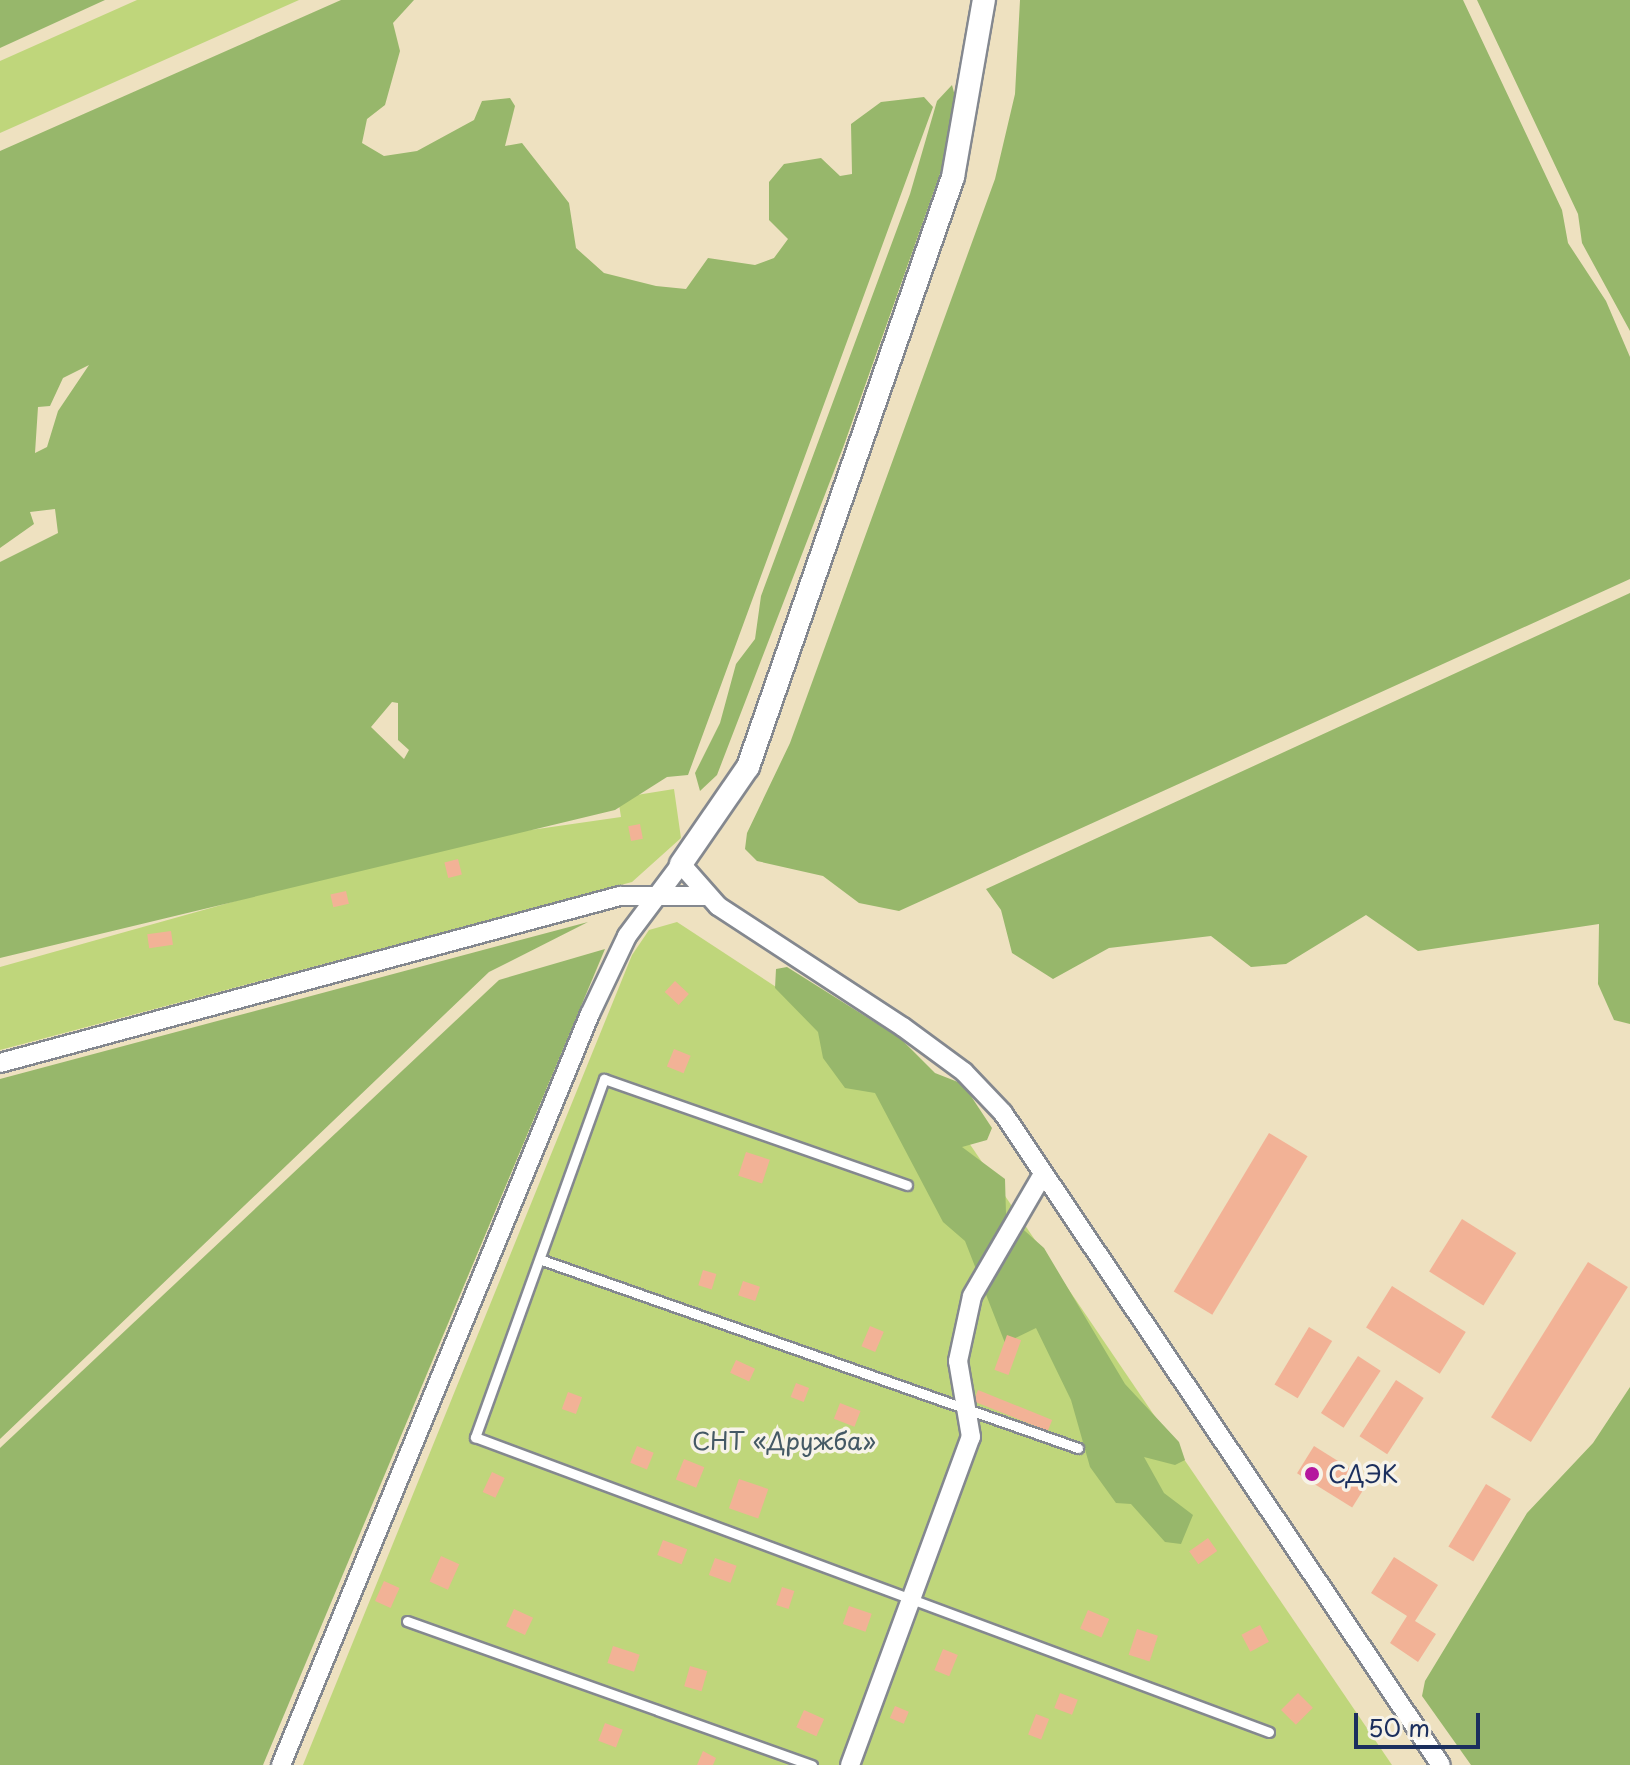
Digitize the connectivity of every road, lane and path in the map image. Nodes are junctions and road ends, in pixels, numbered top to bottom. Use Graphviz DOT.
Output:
graph roads {
  1 [pos="984,0"];
  2 [pos="681,864"];
  3 [pos="656,894"];
  4 [pos="706,896"];
  5 [pos="0,1063"];
  6 [pos="1043,1174"];
  7 [pos="907,1185"];
  8 [pos="542,1260"];
  9 [pos="962,1411"];
  10 [pos="1078,1448"];
  11 [pos="911,1599"];
  12 [pos="407,1621"];
  13 [pos="1269,1732"];
  14 [pos="281,1765"];
  15 [pos="812,1765"];
  16 [pos="850,1765"];
  17 [pos="1441,1765"];
  1 -- 2 [label="street"];
  2 -- 3 [label="street"];
  2 -- 4 [label="street"];
  3 -- 4 [label="street"];
  3 -- 5 [label="street"];
  3 -- 14 [label="street"];
  4 -- 6 [label="street"];
  6 -- 9 [label="street"];
  6 -- 17 [label="street"];
  7 -- 8 [label="lane"];
  8 -- 9 [label="lane"];
  8 -- 11 [label="lane"];
  9 -- 10 [label="lane"];
  9 -- 11 [label="street"];
  11 -- 13 [label="lane"];
  11 -- 16 [label="street"];
  12 -- 15 [label="lane"];
}
